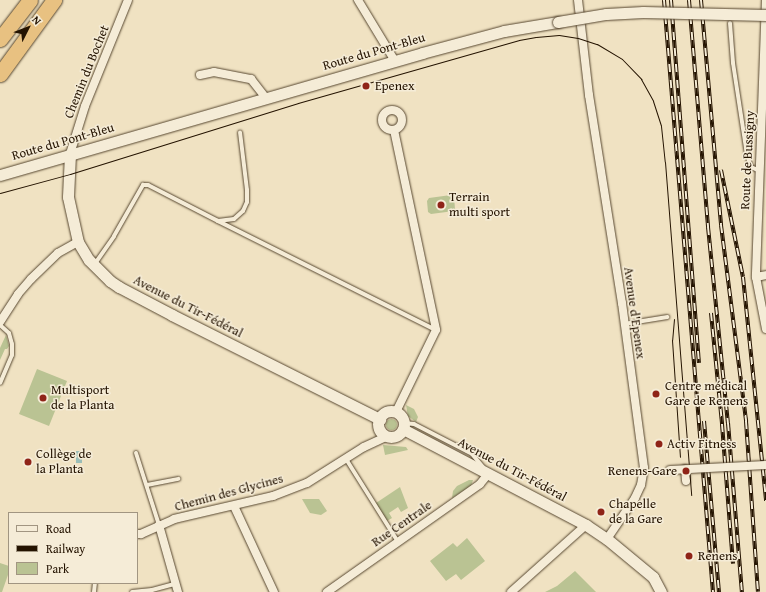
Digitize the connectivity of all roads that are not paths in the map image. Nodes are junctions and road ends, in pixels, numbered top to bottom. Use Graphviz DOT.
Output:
graph roads {
  1 [pos="25,0"];
  2 [pos="30,0"];
  3 [pos="54,0"];
  4 [pos="128,0"];
  5 [pos="358,0"];
  6 [pos="578,0"];
  7 [pos="766,0"];
  8 [pos="766,15"];
  9 [pos="730,23"];
  10 [pos="0,36"];
  11 [pos="0,39"];
  12 [pos="395,61"];
  13 [pos="0,74"];
  14 [pos="200,75"];
  15 [pos="266,98"];
  16 [pos="764,112"];
  17 [pos="394,130"];
  18 [pos="240,132"];
  19 [pos="70,154"];
  20 [pos="760,171"];
  21 [pos="0,175"];
  22 [pos="218,221"];
  23 [pos="78,242"];
  24 [pos="94,265"];
  25 [pos="766,275"];
  26 [pos="756,277"];
  27 [pos="667,316"];
  28 [pos="0,324"];
  29 [pos="624,324"];
  30 [pos="766,324"];
  31 [pos="436,330"];
  32 [pos="0,383"];
  33 [pos="396,412"];
  34 [pos="380,419"];
  35 [pos="403,426"];
  36 [pos="388,436"];
  37 [pos="136,453"];
  38 [pos="346,459"];
  39 [pos="766,465"];
  40 [pos="685,469"];
  41 [pos="670,470"];
  42 [pos="489,473"];
  43 [pos="178,479"];
  44 [pos="686,481"];
  45 [pos="147,485"];
  46 [pos="234,506"];
  47 [pos="159,525"];
  48 [pos="586,525"];
  49 [pos="138,534"];
  50 [pos="607,539"];
  51 [pos="398,542"];
  52 [pos="177,588"];
  53 [pos="132,592"];
  54 [pos="274,592"];
  55 [pos="327,592"];
  56 [pos="511,592"];
  57 [pos="661,592"];
  1 -- 10 [label="highway"];
  2 -- 11 [label="highway"];
  3 -- 13 [label="highway"];
  4 -- 19 [label="street, Chemin du Bochet"];
  5 -- 12 [label="street"];
  6 -- 29 [label="street, Avenue d'Epenex"];
  7 -- 16 [label="street, Route de Bussigny"];
  8 -- 12 [label="street, Route du Pont-Bleu, bridge"];
  9 -- 20 [label="lane"];
  12 -- 15 [label="street, Route du Pont-Bleu"];
  14 -- 15 [label="street"];
  15 -- 19 [label="street, Route du Pont-Bleu"];
  16 -- 20 [label="street, Route de Bussigny"];
  17 -- 31 [label="street"];
  18 -- 22 [label="lane"];
  19 -- 21 [label="street, Route du Pont-Bleu"];
  19 -- 23 [label="street, Avenue du Tir-Fédéral"];
  20 -- 26 [label="street, Route de Bussigny"];
  22 -- 24 [label="lane"];
  22 -- 31 [label="lane"];
  23 -- 24 [label="street, Avenue du Tir-Fédéral"];
  23 -- 28 [label="street"];
  24 -- 34 [label="street, Avenue du Tir-Fédéral"];
  25 -- 26 [label="street"];
  26 -- 30 [label="street, Route de Bussigny"];
  27 -- 29 [label="lane"];
  28 -- 32 [label="lane"];
  29 -- 50 [label="street, Avenue d'Epenex"];
  31 -- 33 [label="street"];
  33 -- 34 [label="street"];
  33 -- 35 [label="street"];
  34 -- 36 [label="street"];
  35 -- 36 [label="street"];
  35 -- 42 [label="street, Avenue du Tir-Fédéral"];
  36 -- 38 [label="street, Chemin des Glycines"];
  37 -- 45 [label="lane"];
  38 -- 46 [label="street, Chemin des Glycines"];
  38 -- 51 [label="lane"];
  39 -- 40 [label="street, bridge"];
  40 -- 41 [label="street, bridge"];
  40 -- 44 [label="street"];
  42 -- 48 [label="street, Avenue du Tir-Fédéral"];
  42 -- 51 [label="street, Rue Centrale"];
  43 -- 45 [label="lane"];
  45 -- 47 [label="lane"];
  46 -- 47 [label="street, Chemin des Glycines"];
  46 -- 54 [label="street"];
  47 -- 49 [label="street, Chemin des Glycines"];
  47 -- 52 [label="street"];
  48 -- 50 [label="street, Avenue du Tir-Fédéral"];
  48 -- 56 [label="street"];
  50 -- 57 [label="street, Avenue du Tir-Fédéral"];
  51 -- 55 [label="street, Rue Centrale"];
  52 -- 53 [label="lane"];
}
